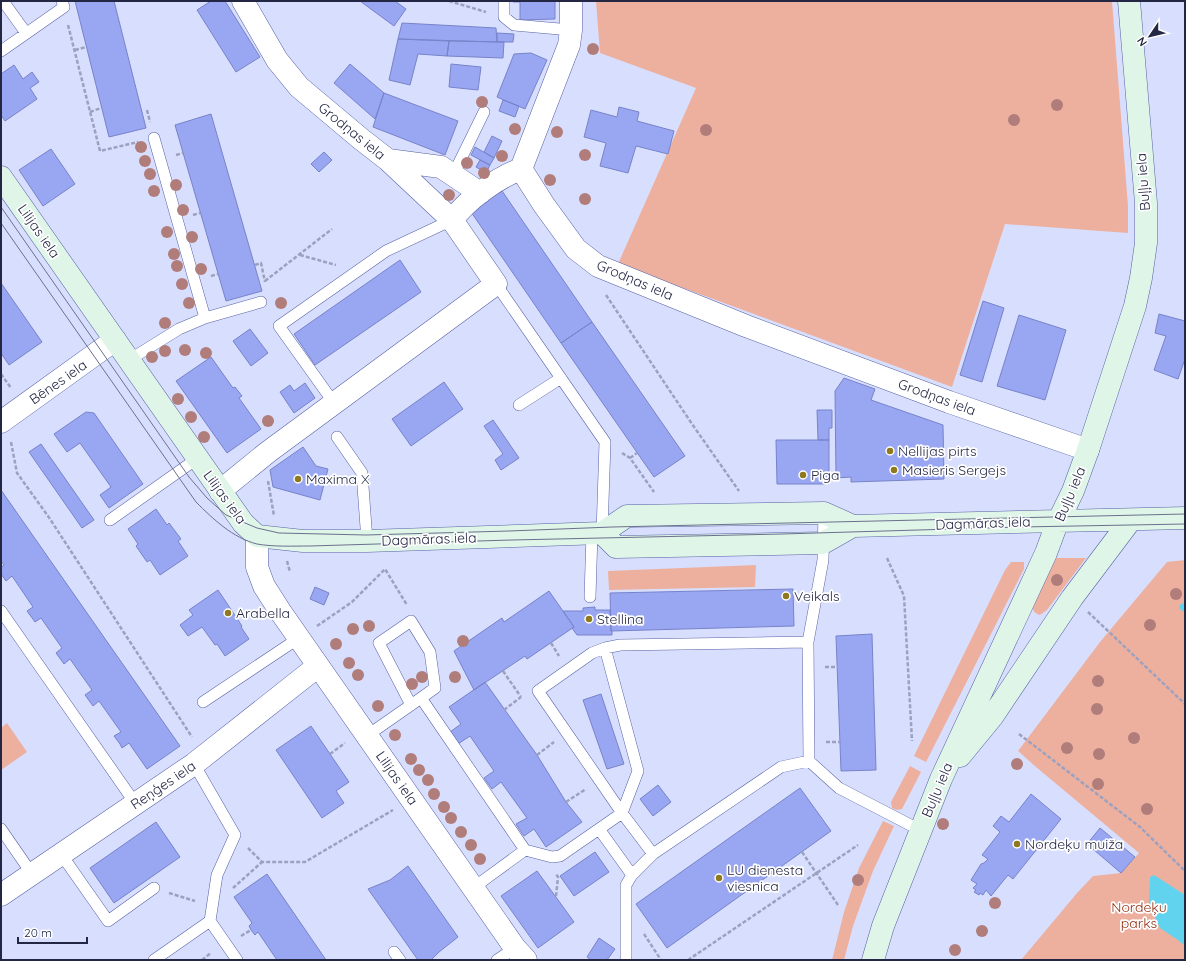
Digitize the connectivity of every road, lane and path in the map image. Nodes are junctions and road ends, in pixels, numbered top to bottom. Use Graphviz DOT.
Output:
graph roads {
  1 [pos="3,1"];
  2 [pos="243,1"];
  3 [pos="449,1"];
  4 [pos="504,1"];
  5 [pos="571,1"];
  6 [pos="1129,1"];
  7 [pos="63,4"];
  8 [pos="504,17"];
  9 [pos="571,30"];
  10 [pos="26,34"];
  11 [pos="86,48"];
  12 [pos="75,50"];
  13 [pos="1,51"];
  14 [pos="102,108"];
  15 [pos="147,110"];
  16 [pos="90,112"];
  17 [pos="484,112"];
  18 [pos="154,138"];
  19 [pos="388,160"];
  20 [pos="521,169"];
  21 [pos="453,175"];
  22 [pos="1,176"];
  23 [pos="480,193"];
  24 [pos="452,220"];
  25 [pos="332,229"];
  26 [pos="300,255"];
  27 [pos="357,271"];
  28 [pos="265,281"];
  29 [pos="496,284"];
  30 [pos="606,295"];
  31 [pos="261,302"];
  32 [pos="205,318"];
  33 [pos="115,340"];
  34 [pos="129,360"];
  35 [pos="561,378"];
  36 [pos="334,403"];
  37 [pos="519,405"];
  38 [pos="3,417"];
  39 [pos="337,437"];
  40 [pos="605,442"];
  41 [pos="1088,450"];
  42 [pos="268,452"];
  43 [pos="637,453"];
  44 [pos="198,458"];
  45 [pos="630,458"];
  46 [pos="220,490"];
  47 [pos="739,492"];
  48 [pos="656,495"];
  49 [pos="824,513"];
  50 [pos="1185,518"];
  51 [pos="110,520"];
  52 [pos="1130,520"];
  53 [pos="1058,521"];
  54 [pos="853,526"];
  55 [pos="597,533"];
  56 [pos="257,536"];
  57 [pos="281,540"];
  58 [pos="367,541"];
  59 [pos="823,543"];
  60 [pos="887,558"];
  61 [pos="590,597"];
  62 [pos="1,611"];
  63 [pos="411,621"];
  64 [pos="1103,624"];
  65 [pos="299,638"];
  66 [pos="808,642"];
  67 [pos="604,648"];
  68 [pos="318,666"];
  69 [pos="827,667"];
  70 [pos="838,667"];
  71 [pos="503,671"];
  72 [pos="538,691"];
  73 [pos="521,697"];
  74 [pos="421,698"];
  75 [pos="203,702"];
  76 [pos="1185,704"];
  77 [pos="411,705"];
  78 [pos="504,710"];
  79 [pos="1019,734"];
  80 [pos="357,738"];
  81 [pos="912,741"];
  82 [pos="554,742"];
  83 [pos="830,742"];
  84 [pos="840,742"];
  85 [pos="330,754"];
  86 [pos="537,755"];
  87 [pos="199,760"];
  88 [pos="809,761"];
  89 [pos="941,779"];
  90 [pos="589,787"];
  91 [pos="566,802"];
  92 [pos="135,803"];
  93 [pos="395,809"];
  94 [pos="622,813"];
  95 [pos="1,829"];
  96 [pos="599,829"];
  97 [pos="920,830"];
  98 [pos="235,835"];
  99 [pos="858,845"];
  100 [pos="525,850"];
  101 [pos="802,852"];
  102 [pos="61,854"];
  103 [pos="653,854"];
  104 [pos="262,862"];
  105 [pos="1185,871"];
  106 [pos="816,873"];
  107 [pos="32,874"];
  108 [pos="632,875"];
  109 [pos="558,877"];
  110 [pos="154,888"];
  111 [pos="473,888"];
  112 [pos="1,895"];
  113 [pos="556,896"];
  114 [pos="838,905"];
  115 [pos="212,906"];
  116 [pos="210,920"];
  117 [pos="520,954"];
  118 [pos="154,960"];
  119 [pos="237,960"];
  120 [pos="497,960"];
  121 [pos="626,960"];
  122 [pos="688,960"];
  123 [pos="873,960"];
  1 -- 10 [label="lane"];
  2 -- 19 [label="street, Grodņas iela"];
  3 -- 8 [label="path"];
  4 -- 8 [label="lane"];
  5 -- 9 [label="street"];
  6 -- 41 [label="street, Buļļu iela"];
  7 -- 10 [label="lane"];
  7 -- 12 [label="path"];
  8 -- 9 [label="lane"];
  9 -- 20 [label="street"];
  10 -- 13 [label="lane"];
  11 -- 12 [label="path"];
  12 -- 16 [label="path"];
  14 -- 16 [label="path"];
  15 -- 18 [label="path"];
  16 -- 18 [label="path"];
  17 -- 21 [label="lane"];
  18 -- 32 [label="lane"];
  19 -- 21 [label="street, Grodņas iela"];
  19 -- 24 [label="street"];
  20 -- 23 [label="street"];
  20 -- 41 [label="street, Grodņas iela"];
  21 -- 23 [label="street, Grodņas iela"];
  22 -- 33 [label="street, Lilijas iela"];
  23 -- 24 [label="street"];
  24 -- 27 [label="lane"];
  24 -- 29 [label="street"];
  25 -- 26 [label="path"];
  26 -- 27 [label="path"];
  26 -- 28 [label="path"];
  27 -- 36 [label="lane"];
  29 -- 35 [label="lane"];
  29 -- 36 [label="street"];
  30 -- 47 [label="path"];
  31 -- 32 [label="lane"];
  32 -- 34 [label="lane"];
  33 -- 34 [label="street, Lilijas iela"];
  33 -- 38 [label="street, Bēnes iela"];
  34 -- 44 [label="street, Lilijas iela"];
  35 -- 37 [label="lane"];
  35 -- 40 [label="lane"];
  36 -- 42 [label="street"];
  38 -- 87 [label="path"];
  39 -- 58 [label="lane"];
  40 -- 45 [label="path"];
  40 -- 55 [label="lane"];
  41 -- 53 [label="street, Buļļu iela"];
  42 -- 46 [label="street"];
  42 -- 57 [label="path"];
  43 -- 45 [label="path"];
  44 -- 46 [label="street, Lilijas iela"];
  44 -- 51 [label="lane"];
  45 -- 48 [label="path"];
  46 -- 56 [label="street, Lilijas iela"];
  49 -- 54 [label="street, Dagmāras iela"];
  49 -- 55 [label="street, Dagmāras iela"];
  49 -- 59 [label="lane"];
  50 -- 52 [label="street, Dagmāras iela"];
  52 -- 53 [label="street, Dagmāras iela"];
  52 -- 89 [label="street"];
  53 -- 54 [label="street, Dagmāras iela"];
  53 -- 89 [label="street, Buļļu iela"];
  54 -- 59 [label="street, Dagmāras iela"];
  55 -- 58 [label="street, Dagmāras iela"];
  55 -- 59 [label="street, Dagmāras iela"];
  55 -- 61 [label="lane"];
  56 -- 57 [label="street, Dagmāras iela"];
  56 -- 65 [label="street, Lilijas iela"];
  57 -- 58 [label="street, Dagmāras iela"];
  59 -- 66 [label="lane"];
  60 -- 81 [label="path"];
  62 -- 92 [label="lane"];
  63 -- 65 [label="path"];
  63 -- 74 [label="lane"];
  63 -- 77 [label="lane"];
  64 -- 76 [label="path"];
  65 -- 68 [label="street, Lilijas iela"];
  65 -- 75 [label="lane"];
  66 -- 67 [label="lane"];
  66 -- 88 [label="lane"];
  67 -- 72 [label="lane"];
  67 -- 94 [label="lane"];
  68 -- 80 [label="street, Lilijas iela"];
  68 -- 87 [label="street, Reņģes iela"];
  69 -- 70 [label="path"];
  71 -- 73 [label="path"];
  72 -- 73 [label="path"];
  72 -- 94 [label="lane"];
  73 -- 78 [label="path"];
  74 -- 77 [label="lane"];
  74 -- 100 [label="lane"];
  77 -- 80 [label="lane"];
  79 -- 105 [label="path"];
  80 -- 85 [label="path"];
  80 -- 111 [label="street, Lilijas iela"];
  82 -- 86 [label="path"];
  83 -- 84 [label="path"];
  87 -- 92 [label="street, Reņģes iela"];
  87 -- 98 [label="lane"];
  88 -- 97 [label="lane"];
  88 -- 103 [label="lane"];
  89 -- 97 [label="street, Buļļu iela"];
  90 -- 91 [label="path"];
  92 -- 102 [label="street, Reņģes iela"];
  93 -- 104 [label="path"];
  94 -- 96 [label="lane"];
  94 -- 103 [label="lane"];
  95 -- 107 [label="lane"];
  96 -- 100 [label="lane"];
  96 -- 108 [label="lane"];
  97 -- 123 [label="street, Buļļu iela"];
  98 -- 104 [label="path"];
  98 -- 115 [label="lane"];
  99 -- 106 [label="path"];
  100 -- 111 [label="lane"];
  101 -- 106 [label="path"];
  102 -- 107 [label="street, Reņģes iela"];
  102 -- 110 [label="lane"];
  103 -- 108 [label="lane"];
  104 -- 115 [label="path"];
  106 -- 114 [label="path"];
  106 -- 122 [label="path"];
  107 -- 112 [label="street, Reņģes iela"];
  108 -- 121 [label="lane"];
  109 -- 113 [label="path"];
  110 -- 115 [label="path"];
  111 -- 117 [label="street, Lilijas iela"];
  115 -- 116 [label="lane"];
  116 -- 118 [label="lane"];
  116 -- 119 [label="lane"];
  117 -- 120 [label="lane"];
}
